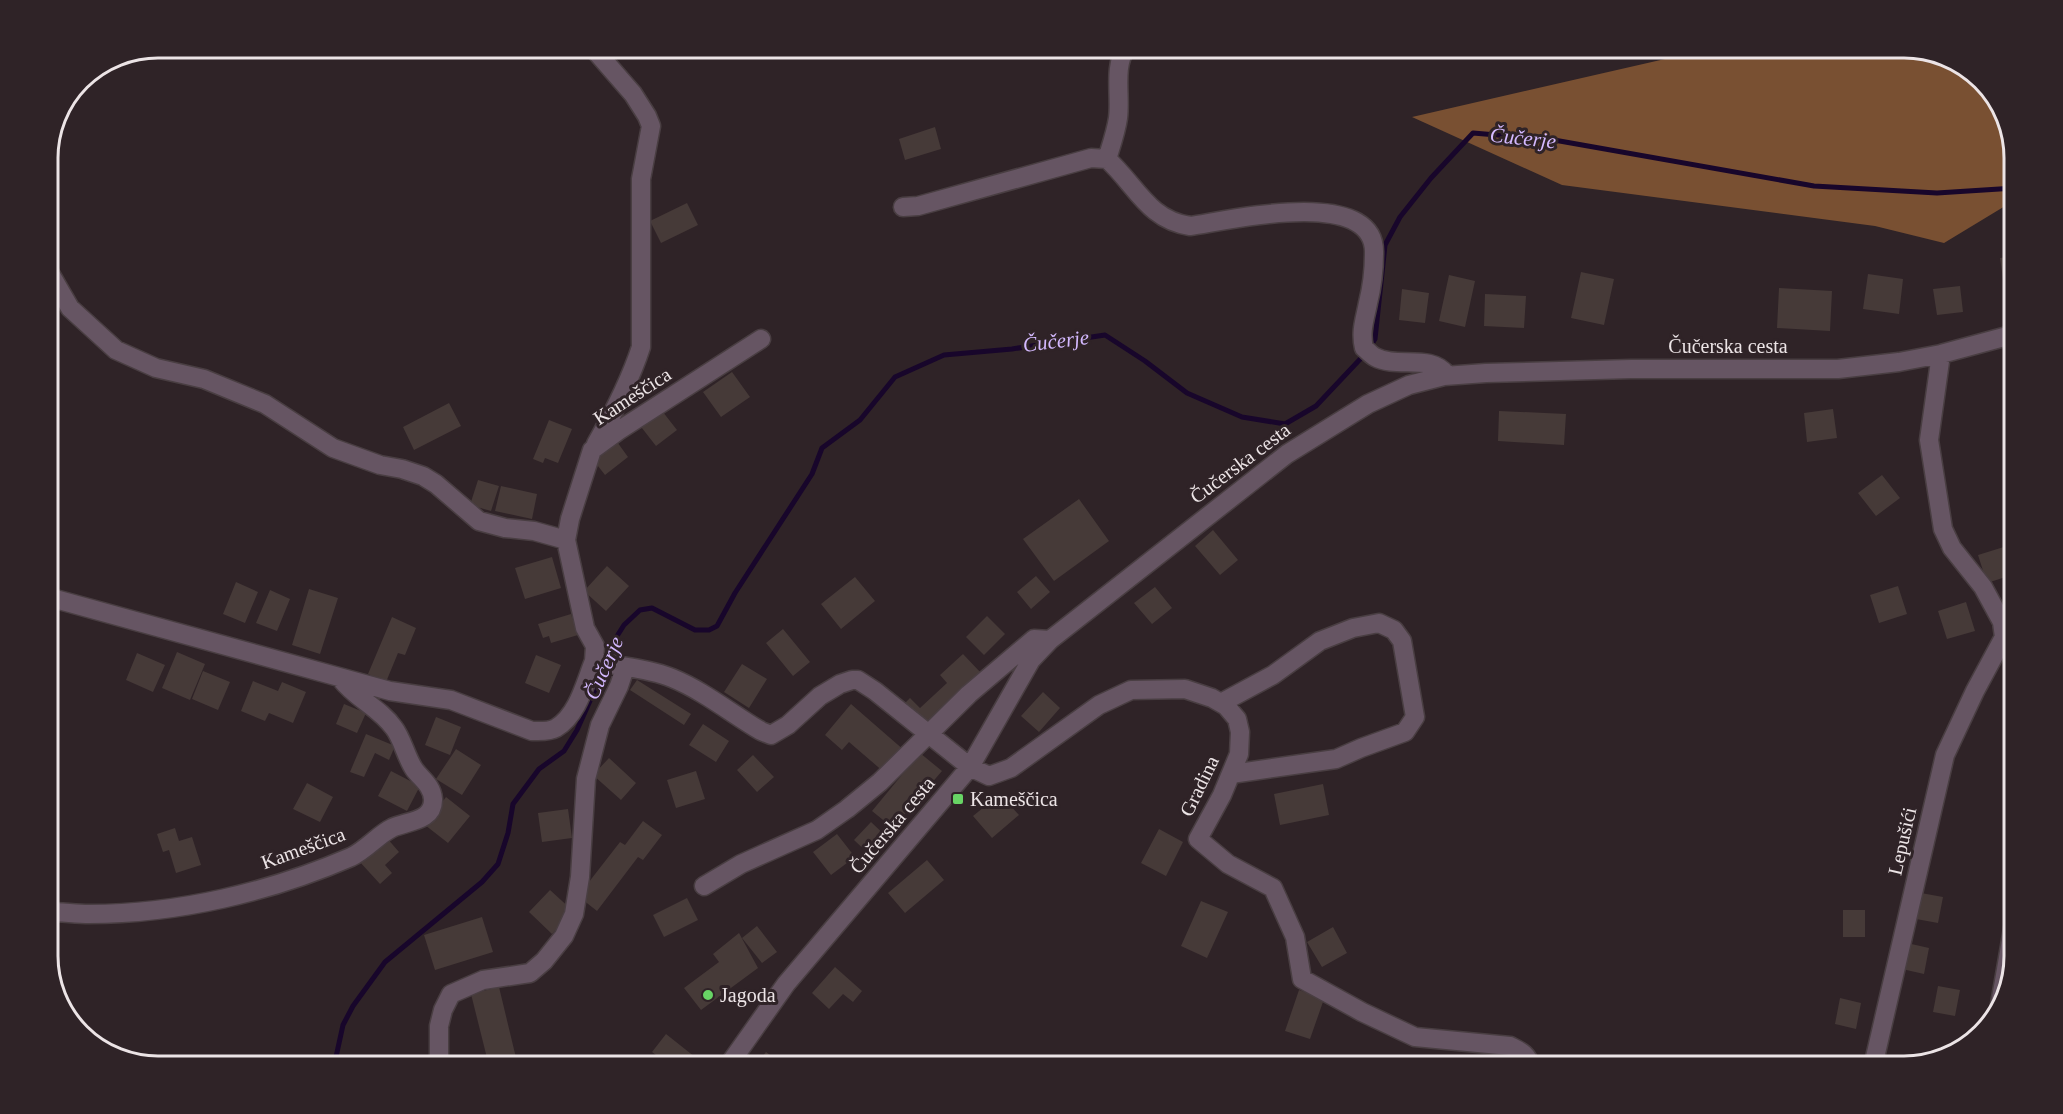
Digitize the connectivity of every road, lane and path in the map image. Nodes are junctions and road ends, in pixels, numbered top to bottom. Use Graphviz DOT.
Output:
graph roads {
  1 [pos="602,58"];
  2 [pos="1121,58"];
  3 [pos="1107,159"];
  4 [pos="903,207"];
  5 [pos="59,289"];
  6 [pos="2004,337"];
  7 [pos="761,339"];
  8 [pos="1941,354"];
  9 [pos="1447,375"];
  10 [pos="592,450"];
  11 [pos="577,464"];
  12 [pos="571,514"];
  13 [pos="566,540"];
  14 [pos="59,600"];
  15 [pos="2004,637"];
  16 [pos="1050,640"];
  17 [pos="608,664"];
  18 [pos="340,678"];
  19 [pos="1221,703"];
  20 [pos="930,734"];
  21 [pos="970,767"];
  22 [pos="1231,774"];
  23 [pos="704,886"];
  24 [pos="59,913"];
  25 [pos="439,1056"];
  26 [pos="736,1056"];
  27 [pos="1525,1056"];
  28 [pos="1876,1056"];
  1 -- 10 [label="street"];
  2 -- 3 [label="street"];
  3 -- 4 [label="street"];
  3 -- 9 [label="street"];
  5 -- 13 [label="street"];
  6 -- 8 [label="street, Čučerska cesta"];
  7 -- 10 [label="street, Kameščica"];
  8 -- 9 [label="street, Čučerska cesta"];
  8 -- 15 [label="street"];
  9 -- 16 [label="street, Čučerska cesta"];
  10 -- 12 [label="street, Kameščica"];
  11 -- 12 [label="street"];
  12 -- 13 [label="street, Kameščica"];
  13 -- 17 [label="street, Kameščica"];
  14 -- 18 [label="street, Kameščica"];
  15 -- 28 [label="street, Lepušići"];
  16 -- 20 [label="street"];
  16 -- 21 [label="street, Čučerska cesta"];
  17 -- 18 [label="street, Kameščica"];
  17 -- 20 [label="street"];
  17 -- 25 [label="street"];
  18 -- 24 [label="street, Kameščica"];
  19 -- 21 [label="street"];
  19 -- 22 [label="street, Gradina"];
  19 -- 22 [label="street"];
  20 -- 21 [label="street"];
  20 -- 23 [label="street"];
  21 -- 26 [label="street, Čučerska cesta"];
  22 -- 27 [label="street, Gradina"];
}
